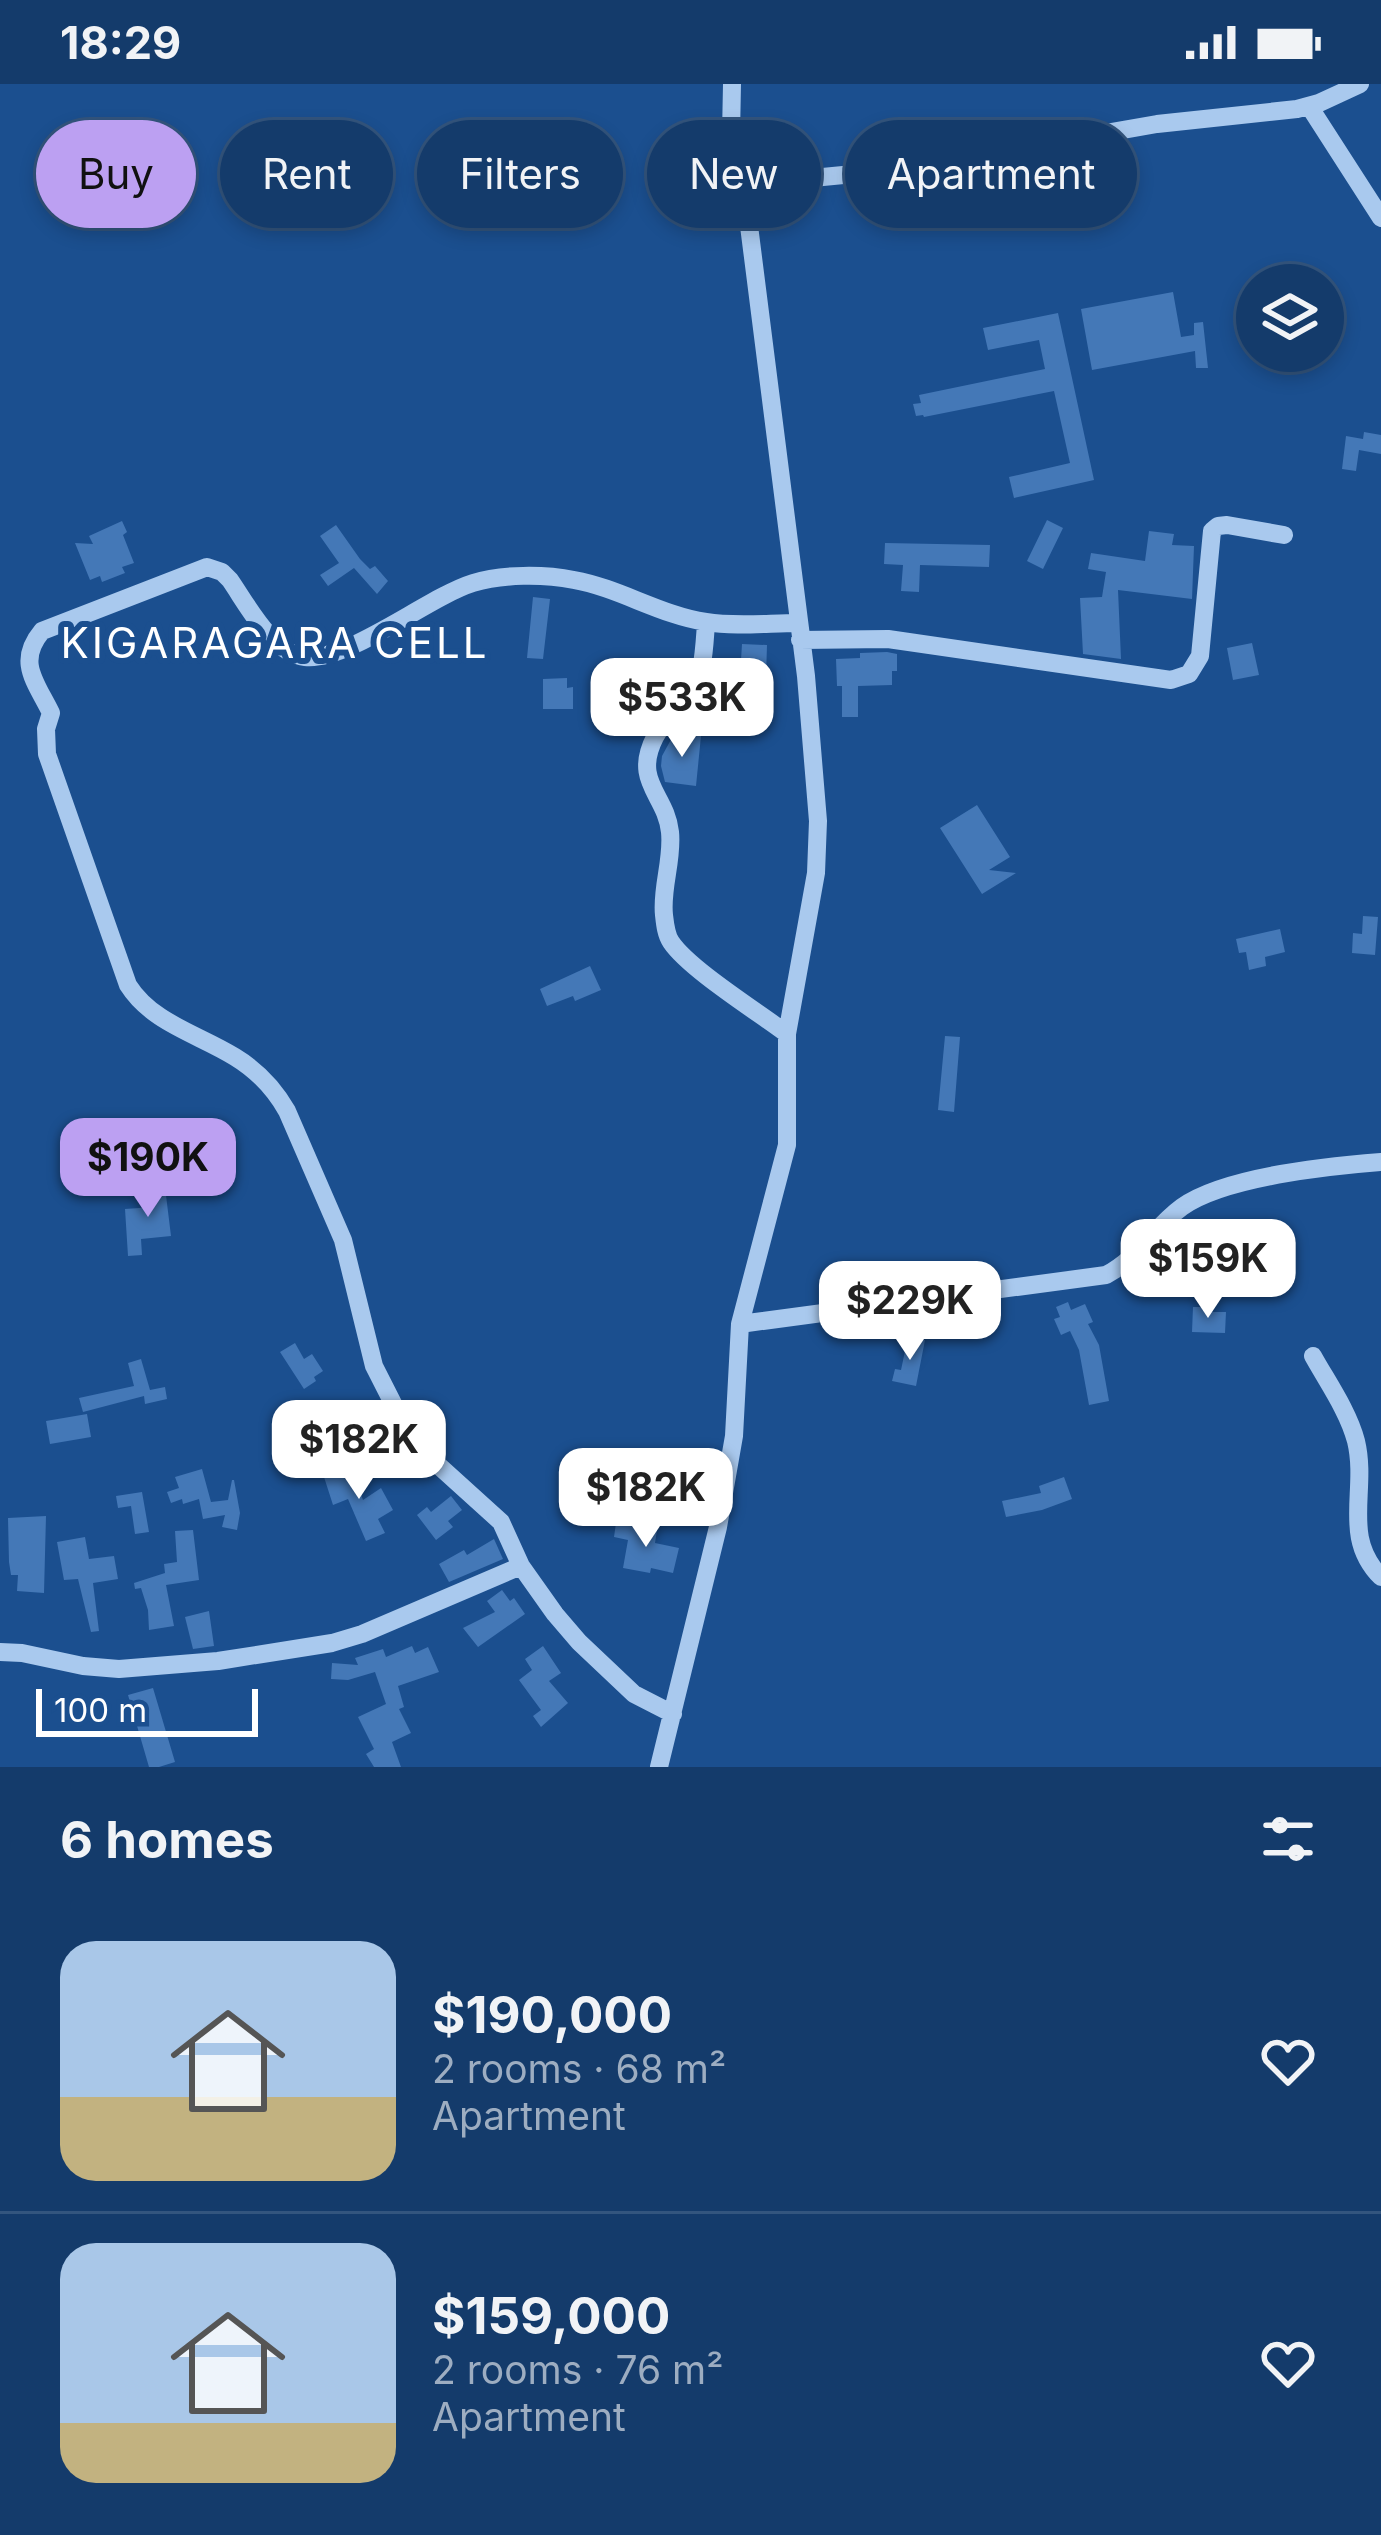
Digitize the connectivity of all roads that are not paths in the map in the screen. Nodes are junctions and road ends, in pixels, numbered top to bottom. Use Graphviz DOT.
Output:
graph roads {
  1 [pos="732,84"];
  2 [pos="1360,84"];
  3 [pos="1309,106"];
  4 [pos="731,120"];
  5 [pos="821,177"];
  6 [pos="1381,218"];
  7 [pos="749,228"];
  8 [pos="1284,535"];
  9 [pos="706,622"];
  10 [pos="799,631"];
  11 [pos="787,1034"];
  12 [pos="1381,1162"];
  13 [pos="740,1324"];
  14 [pos="1313,1356"];
  15 [pos="521,1565"];
  16 [pos="1381,1577"];
  17 [pos="0,1652"];
  18 [pos="673,1714"];
  19 [pos="659,1767"];
  1 -- 4 [label="street"];
  2 -- 3 [label="street"];
  3 -- 5 [label="street"];
  3 -- 6 [label="street"];
  7 -- 10 [label="street"];
  8 -- 10 [label="street"];
  9 -- 10 [label="street"];
  9 -- 11 [label="street"];
  9 -- 15 [label="street"];
  10 -- 11 [label="street"];
  11 -- 13 [label="street"];
  12 -- 13 [label="street"];
  13 -- 18 [label="street"];
  14 -- 16 [label="street"];
  15 -- 17 [label="street"];
  15 -- 18 [label="street"];
  18 -- 19 [label="street"];
}
